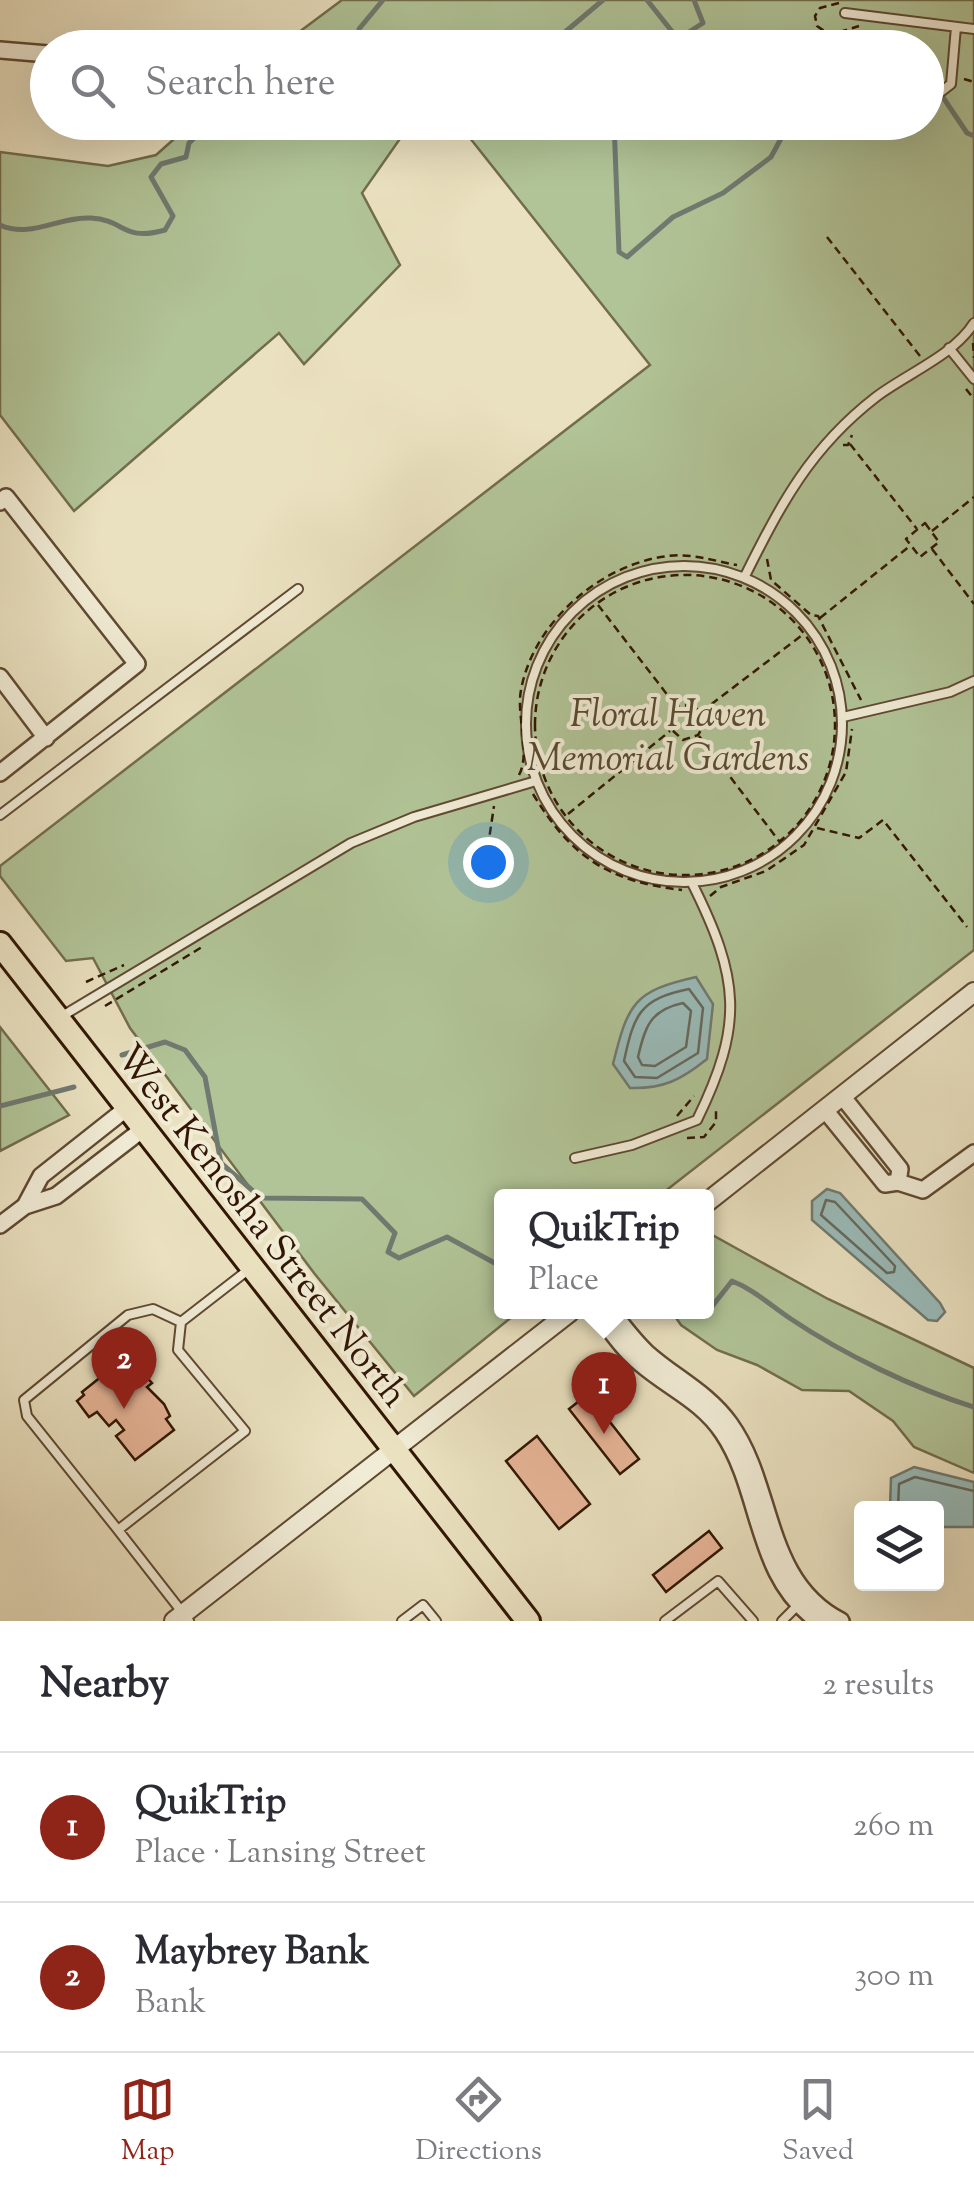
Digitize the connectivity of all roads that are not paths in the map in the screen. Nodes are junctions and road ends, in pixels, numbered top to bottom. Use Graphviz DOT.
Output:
graph roads {
  1 [pos="846,14"];
  2 [pos="956,27"];
  3 [pos="974,29"];
  4 [pos="0,50"];
  5 [pos="30,52"];
  6 [pos="944,89"];
  7 [pos="974,324"];
  8 [pos="950,348"];
  9 [pos="974,379"];
  10 [pos="0,502"];
  11 [pos="745,576"];
  12 [pos="298,588"];
  13 [pos="0,677"];
  14 [pos="974,680"];
  15 [pos="844,717"];
  16 [pos="46,738"];
  17 [pos="0,773"];
  18 [pos="533,785"];
  19 [pos="0,815"];
  20 [pos="689,887"];
  21 [pos="0,944"];
  22 [pos="974,992"];
  23 [pos="58,1018"];
  24 [pos="842,1096"];
  25 [pos="127,1108"];
  26 [pos="825,1110"];
  27 [pos="144,1130"];
  28 [pos="882,1145"];
  29 [pos="575,1158"];
  30 [pos="865,1159"];
  31 [pos="971,1162"];
  32 [pos="898,1182"];
  33 [pos="714,1198"];
  34 [pos="25,1206"];
  35 [pos="0,1224"];
  36 [pos="252,1267"];
  37 [pos="561,1319"];
  38 [pos="602,1319"];
  39 [pos="618,1319"];
  40 [pos="181,1322"];
  41 [pos="394,1450"];
  42 [pos="118,1530"];
  43 [pos="804,1599"];
  44 [pos="750,1617"];
  45 [pos="182,1619"];
  46 [pos="402,1621"];
  47 [pos="436,1621"];
  48 [pos="528,1621"];
  49 [pos="666,1621"];
  50 [pos="736,1621"];
  51 [pos="782,1621"];
  52 [pos="818,1621"];
  53 [pos="841,1621"];
  1 -- 2 [label="lane"];
  2 -- 3 [label="lane"];
  2 -- 6 [label="lane"];
  4 -- 5 [label="street"];
  7 -- 8 [label="lane"];
  8 -- 9 [label="lane"];
  8 -- 11 [label="lane"];
  10 -- 16 [label="street"];
  11 -- 15 [label="lane"];
  11 -- 18 [label="lane"];
  12 -- 19 [label="lane"];
  13 -- 16 [label="street"];
  14 -- 15 [label="lane"];
  15 -- 20 [label="lane"];
  16 -- 17 [label="street"];
  18 -- 20 [label="lane"];
  18 -- 23 [label="lane"];
  20 -- 29 [label="lane"];
  21 -- 23 [label="main road, West Kenosha Street North"];
  22 -- 24 [label="street"];
  23 -- 25 [label="main road, West Kenosha Street North"];
  24 -- 26 [label="street"];
  24 -- 28 [label="street"];
  25 -- 27 [label="main road, West Kenosha Street North"];
  25 -- 34 [label="street"];
  26 -- 30 [label="street"];
  26 -- 33 [label="street"];
  27 -- 34 [label="street"];
  27 -- 36 [label="main road, West Kenosha Street North"];
  28 -- 30 [label="street"];
  28 -- 32 [label="street"];
  30 -- 32 [label="street"];
  31 -- 32 [label="street"];
  34 -- 35 [label="street"];
  36 -- 40 [label="lane"];
  36 -- 41 [label="main road, West Kenosha Street North"];
  37 -- 41 [label="street"];
  38 -- 43 [label="street"];
  39 -- 43 [label="street"];
  40 -- 42 [label="lane"];
  40 -- 42 [label="lane"];
  41 -- 45 [label="street"];
  41 -- 48 [label="main road, West Kenosha Street North"];
  42 -- 45 [label="lane"];
  43 -- 51 [label="lane"];
  43 -- 52 [label="street"];
  43 -- 53 [label="street"];
  44 -- 49 [label="lane"];
  44 -- 50 [label="lane"];
  46 -- 47 [label="lane"];
}
